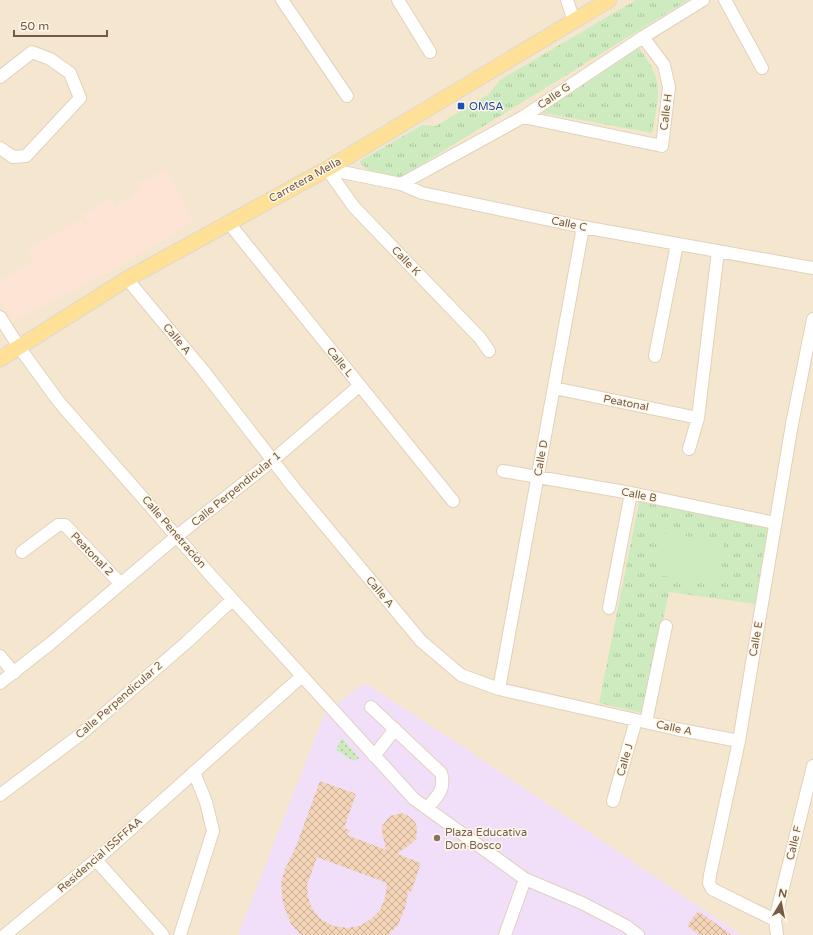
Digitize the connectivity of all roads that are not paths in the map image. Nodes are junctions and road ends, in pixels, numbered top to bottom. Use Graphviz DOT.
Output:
graph roads {
  1 [pos="282,0"];
  2 [pos="398,0"];
  3 [pos="567,0"];
  4 [pos="609,0"];
  5 [pos="703,0"];
  6 [pos="726,0"];
  7 [pos="574,21"];
  8 [pos="643,37"];
  9 [pos="430,52"];
  10 [pos="762,68"];
  11 [pos="0,77"];
  12 [pos="347,96"];
  13 [pos="523,117"];
  14 [pos="0,148"];
  15 [pos="327,169"];
  16 [pos="401,184"];
  17 [pos="228,222"];
  18 [pos="583,227"];
  19 [pos="677,244"];
  20 [pos="718,251"];
  21 [pos="813,268"];
  22 [pos="127,279"];
  23 [pos="0,317"];
  24 [pos="813,318"];
  25 [pos="19,347"];
  26 [pos="489,351"];
  27 [pos="655,356"];
  28 [pos="0,359"];
  29 [pos="359,386"];
  30 [pos="554,388"];
  31 [pos="698,418"];
  32 [pos="689,449"];
  33 [pos="273,460"];
  34 [pos="503,471"];
  35 [pos="538,476"];
  36 [pos="631,493"];
  37 [pos="453,501"];
  38 [pos="775,524"];
  39 [pos="177,536"];
  40 [pos="22,552"];
  41 [pos="120,583"];
  42 [pos="232,600"];
  43 [pos="609,608"];
  44 [pos="666,626"];
  45 [pos="0,656"];
  46 [pos="14,673"];
  47 [pos="302,676"];
  48 [pos="0,683"];
  49 [pos="500,689"];
  50 [pos="371,706"];
  51 [pos="641,721"];
  52 [pos="395,729"];
  53 [pos="739,741"];
  54 [pos="374,756"];
  55 [pos="813,766"];
  56 [pos="194,772"];
  57 [pos="0,795"];
  58 [pos="613,801"];
  59 [pos="427,808"];
  60 [pos="96,860"];
  61 [pos="524,879"];
  62 [pos="775,920"];
  63 [pos="5,935"];
  64 [pos="164,935"];
  65 [pos="180,935"];
  66 [pos="505,935"];
  67 [pos="638,935"];
  68 [pos="777,935"];
  1 -- 12 [label="street"];
  2 -- 9 [label="street"];
  3 -- 7 [label="street"];
  4 -- 7 [label="main road, Carretera Mella"];
  5 -- 8 [label="street, Calle G"];
  6 -- 10 [label="street"];
  7 -- 15 [label="main road, Carretera Mella"];
  8 -- 13 [label="street, Calle G"];
  8 -- 13 [label="street, Calle H"];
  11 -- 14 [label="street"];
  13 -- 16 [label="street, Calle G"];
  15 -- 16 [label="street, Calle C"];
  15 -- 17 [label="main road, Carretera Mella"];
  15 -- 26 [label="street, Calle K"];
  16 -- 18 [label="street, Calle C"];
  17 -- 22 [label="main road, Carretera Mella"];
  17 -- 29 [label="street, Calle L"];
  18 -- 19 [label="street, Calle C"];
  18 -- 30 [label="street, Calle D"];
  19 -- 20 [label="street, Calle C"];
  19 -- 27 [label="street"];
  20 -- 21 [label="street, Calle C"];
  20 -- 31 [label="street"];
  22 -- 25 [label="main road, Carretera Mella"];
  22 -- 33 [label="street, Calle A"];
  23 -- 25 [label="street, Calle Penetración"];
  24 -- 38 [label="street, Calle E"];
  25 -- 28 [label="main road, Carretera Mella"];
  25 -- 39 [label="street, Calle Penetración"];
  29 -- 33 [label="street, Calle Perpendicular 1"];
  29 -- 37 [label="street, Calle L"];
  30 -- 31 [label="street, Peatonal"];
  30 -- 35 [label="street, Calle D"];
  31 -- 32 [label="street"];
  33 -- 39 [label="street, Calle Perpendicular 1"];
  33 -- 49 [label="street, Calle A"];
  34 -- 35 [label="street, Calle B"];
  35 -- 36 [label="street, Calle B"];
  35 -- 49 [label="street, Calle D"];
  36 -- 38 [label="street, Calle B"];
  36 -- 43 [label="street"];
  38 -- 53 [label="street, Calle E"];
  39 -- 41 [label="street, Calle Perpendicular 1"];
  39 -- 42 [label="street, Calle Penetración"];
  40 -- 41 [label="street, Peatonal 2"];
  41 -- 46 [label="street, Calle Perpendicular 1"];
  42 -- 47 [label="street, Calle Penetración"];
  42 -- 57 [label="street, Calle Perpendicular 2"];
  44 -- 51 [label="street, Calle J"];
  45 -- 46 [label="street"];
  46 -- 48 [label="street, Calle Perpendicular 1"];
  47 -- 54 [label="street, Calle Penetración"];
  47 -- 56 [label="street, Residencial ISSFFAA"];
  49 -- 51 [label="street, Calle A"];
  50 -- 52 [label="street"];
  51 -- 53 [label="street, Calle A"];
  51 -- 58 [label="street, Calle J"];
  52 -- 54 [label="street"];
  52 -- 59 [label="street"];
  53 -- 62 [label="street, Calle E"];
  54 -- 59 [label="street, Calle Penetración"];
  55 -- 62 [label="street, Calle F"];
  56 -- 60 [label="street, Residencial ISSFFAA"];
  56 -- 65 [label="street"];
  59 -- 61 [label="street, Calle Penetración"];
  60 -- 63 [label="street, Residencial ISSFFAA"];
  60 -- 64 [label="street"];
  61 -- 66 [label="street"];
  61 -- 67 [label="street, Calle Penetración"];
  62 -- 68 [label="street"];
}
